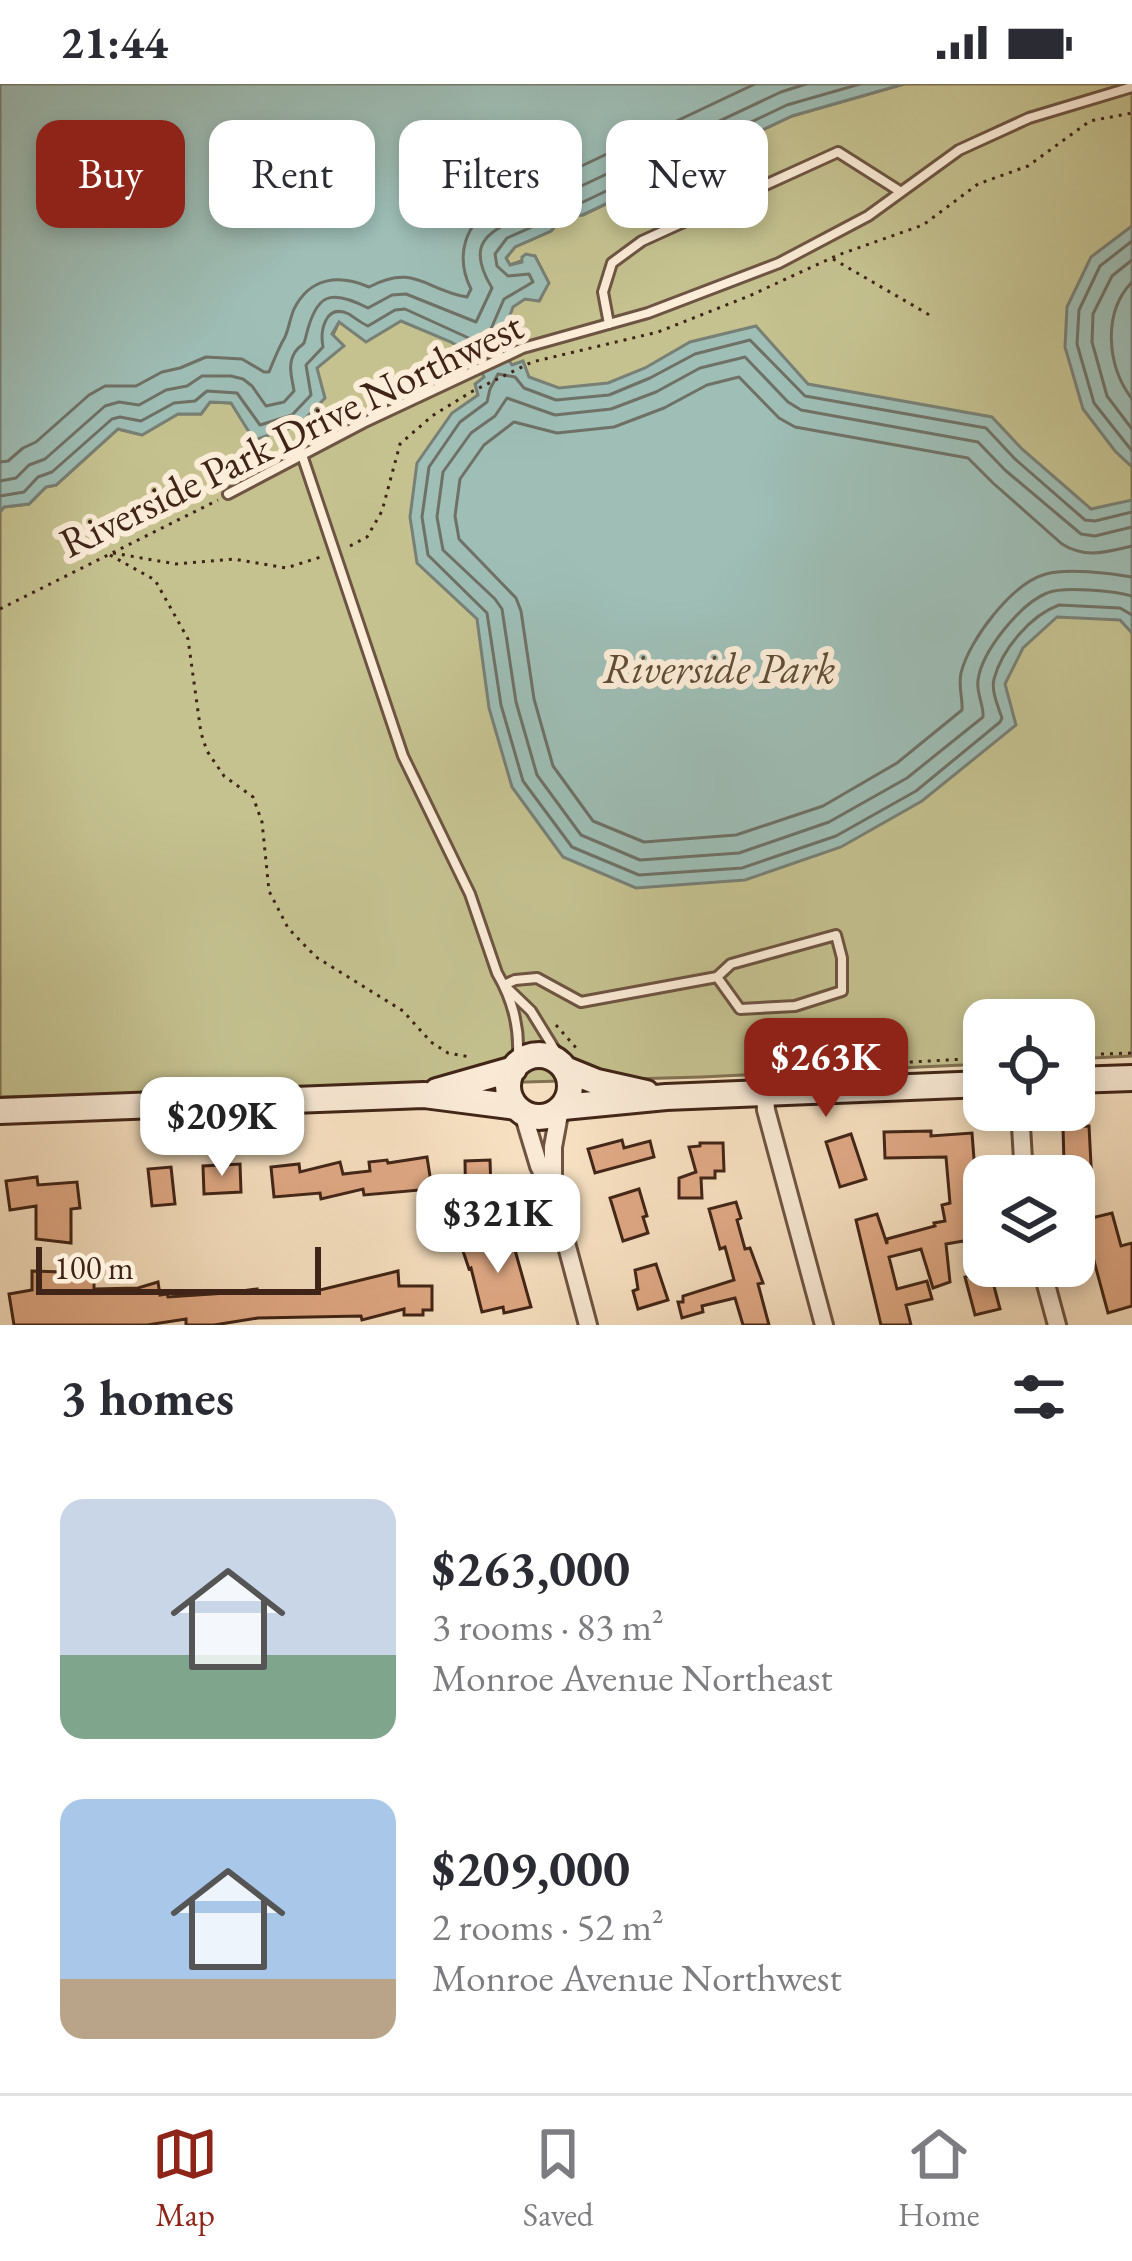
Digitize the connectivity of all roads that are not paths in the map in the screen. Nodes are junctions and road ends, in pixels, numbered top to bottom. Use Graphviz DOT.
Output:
graph roads {
  1 [pos="1132,86"];
  2 [pos="901,192"];
  3 [pos="610,325"];
  4 [pos="302,455"];
  5 [pos="228,494"];
  6 [pos="717,977"];
  7 [pos="504,985"];
  8 [pos="568,1061"];
  9 [pos="515,1067"];
  10 [pos="1132,1078"];
  11 [pos="1095,1080"];
  12 [pos="765,1081"];
  13 [pos="963,1084"];
  14 [pos="424,1095"];
  15 [pos="666,1097"];
  16 [pos="561,1108"];
  17 [pos="520,1110"];
  18 [pos="0,1111"];
  19 [pos="553,1193"];
  20 [pos="1046,1287"];
  21 [pos="588,1325"];
  22 [pos="824,1325"];
  23 [pos="1057,1325"];
  1 -- 2 [label="lane, Riverside Park Drive Northwest"];
  2 -- 3 [label="lane, Riverside Park Drive Northwest"];
  2 -- 3 [label="lane"];
  3 -- 4 [label="lane, Riverside Park Drive Northwest"];
  4 -- 5 [label="lane, Riverside Park Drive Northwest"];
  4 -- 7 [label="lane"];
  6 -- 6 [label="lane"];
  6 -- 7 [label="lane"];
  7 -- 8 [label="lane"];
  7 -- 9 [label="lane"];
  8 -- 9 [label="main road"];
  8 -- 15 [label="main road"];
  8 -- 16 [label="main road"];
  9 -- 14 [label="main road"];
  9 -- 17 [label="main road"];
  10 -- 11 [label="main road"];
  12 -- 13 [label="main road"];
  12 -- 15 [label="main road"];
  12 -- 22 [label="street"];
  14 -- 17 [label="main road"];
  14 -- 18 [label="main road"];
  15 -- 16 [label="main road"];
  16 -- 17 [label="main road"];
  16 -- 19 [label="street"];
  17 -- 19 [label="street"];
  19 -- 21 [label="street"];
  20 -- 23 [label="street"];
}
